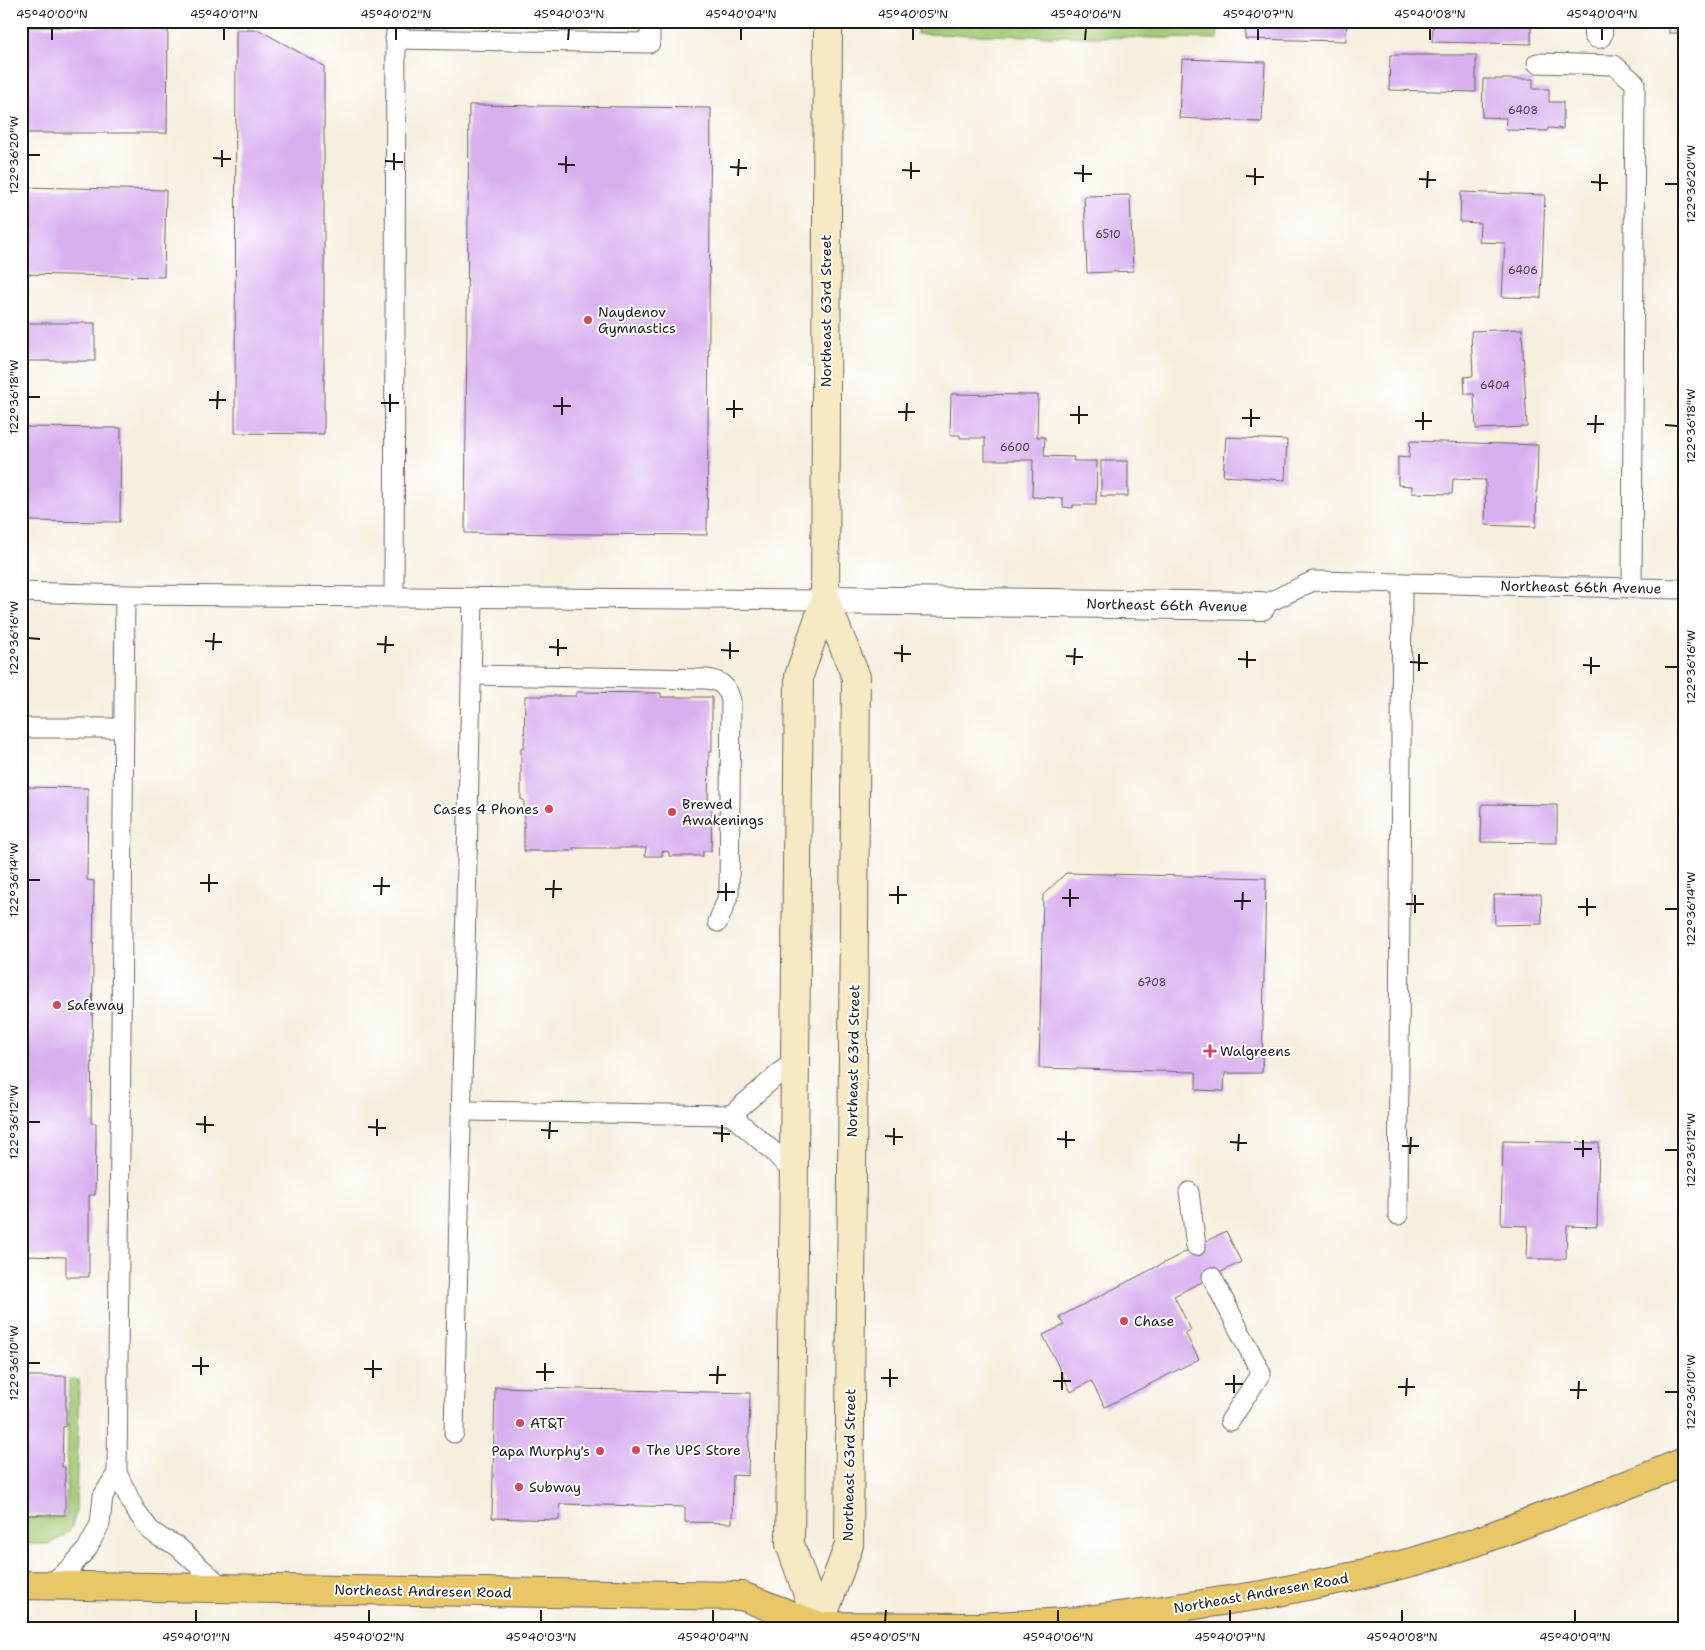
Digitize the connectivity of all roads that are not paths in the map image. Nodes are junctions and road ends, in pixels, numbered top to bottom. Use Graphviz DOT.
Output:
graph roads {
  1 [pos="650,21"];
  2 [pos="828,21"];
  3 [pos="396,30"];
  4 [pos="1538,64"];
  5 [pos="1402,582"];
  6 [pos="1632,588"];
  7 [pos="1684,590"];
  8 [pos="21,592"];
  9 [pos="125,595"];
  10 [pos="394,597"];
  11 [pos="473,597"];
  12 [pos="825,600"];
  13 [pos="1261,606"];
  14 [pos="471,674"];
  15 [pos="21,728"];
  16 [pos="124,728"];
  17 [pos="718,922"];
  18 [pos="796,1059"];
  19 [pos="462,1111"];
  20 [pos="731,1115"];
  21 [pos="794,1174"];
  22 [pos="1189,1192"];
  23 [pos="1398,1215"];
  24 [pos="1196,1246"];
  25 [pos="1212,1277"];
  26 [pos="1230,1420"];
  27 [pos="454,1433"];
  28 [pos="1684,1462"];
  29 [pos="117,1473"];
  30 [pos="34,1585"];
  31 [pos="223,1588"];
  32 [pos="815,1628"];
  1 -- 3 [label="lane"];
  2 -- 12 [label="main road, Northeast 63rd Street"];
  3 -- 10 [label="lane"];
  4 -- 6 [label="lane"];
  5 -- 6 [label="lane, Northeast 66th Avenue"];
  5 -- 13 [label="lane, Northeast 66th Avenue"];
  5 -- 23 [label="lane"];
  6 -- 7 [label="lane, Northeast 66th Avenue"];
  8 -- 9 [label="lane"];
  9 -- 10 [label="lane"];
  9 -- 16 [label="lane"];
  10 -- 11 [label="lane"];
  11 -- 12 [label="lane"];
  11 -- 14 [label="lane"];
  12 -- 13 [label="street, Northeast 66th Avenue"];
  12 -- 18 [label="main road, Northeast 63rd Street"];
  12 -- 32 [label="main road, Northeast 63rd Street"];
  14 -- 17 [label="lane"];
  14 -- 19 [label="lane"];
  15 -- 16 [label="lane"];
  16 -- 29 [label="lane"];
  18 -- 20 [label="lane"];
  18 -- 21 [label="main road, Northeast 63rd Street"];
  19 -- 20 [label="lane"];
  19 -- 27 [label="lane"];
  20 -- 21 [label="lane"];
  21 -- 32 [label="main road, Northeast 63rd Street"];
  22 -- 24 [label="lane"];
  25 -- 26 [label="lane"];
  28 -- 32 [label="main road, Northeast Andresen Road"];
  29 -- 30 [label="lane"];
  29 -- 31 [label="lane"];
  30 -- 31 [label="main road, Northeast Andresen Road"];
  31 -- 32 [label="main road, Northeast Andresen Road"];
}
